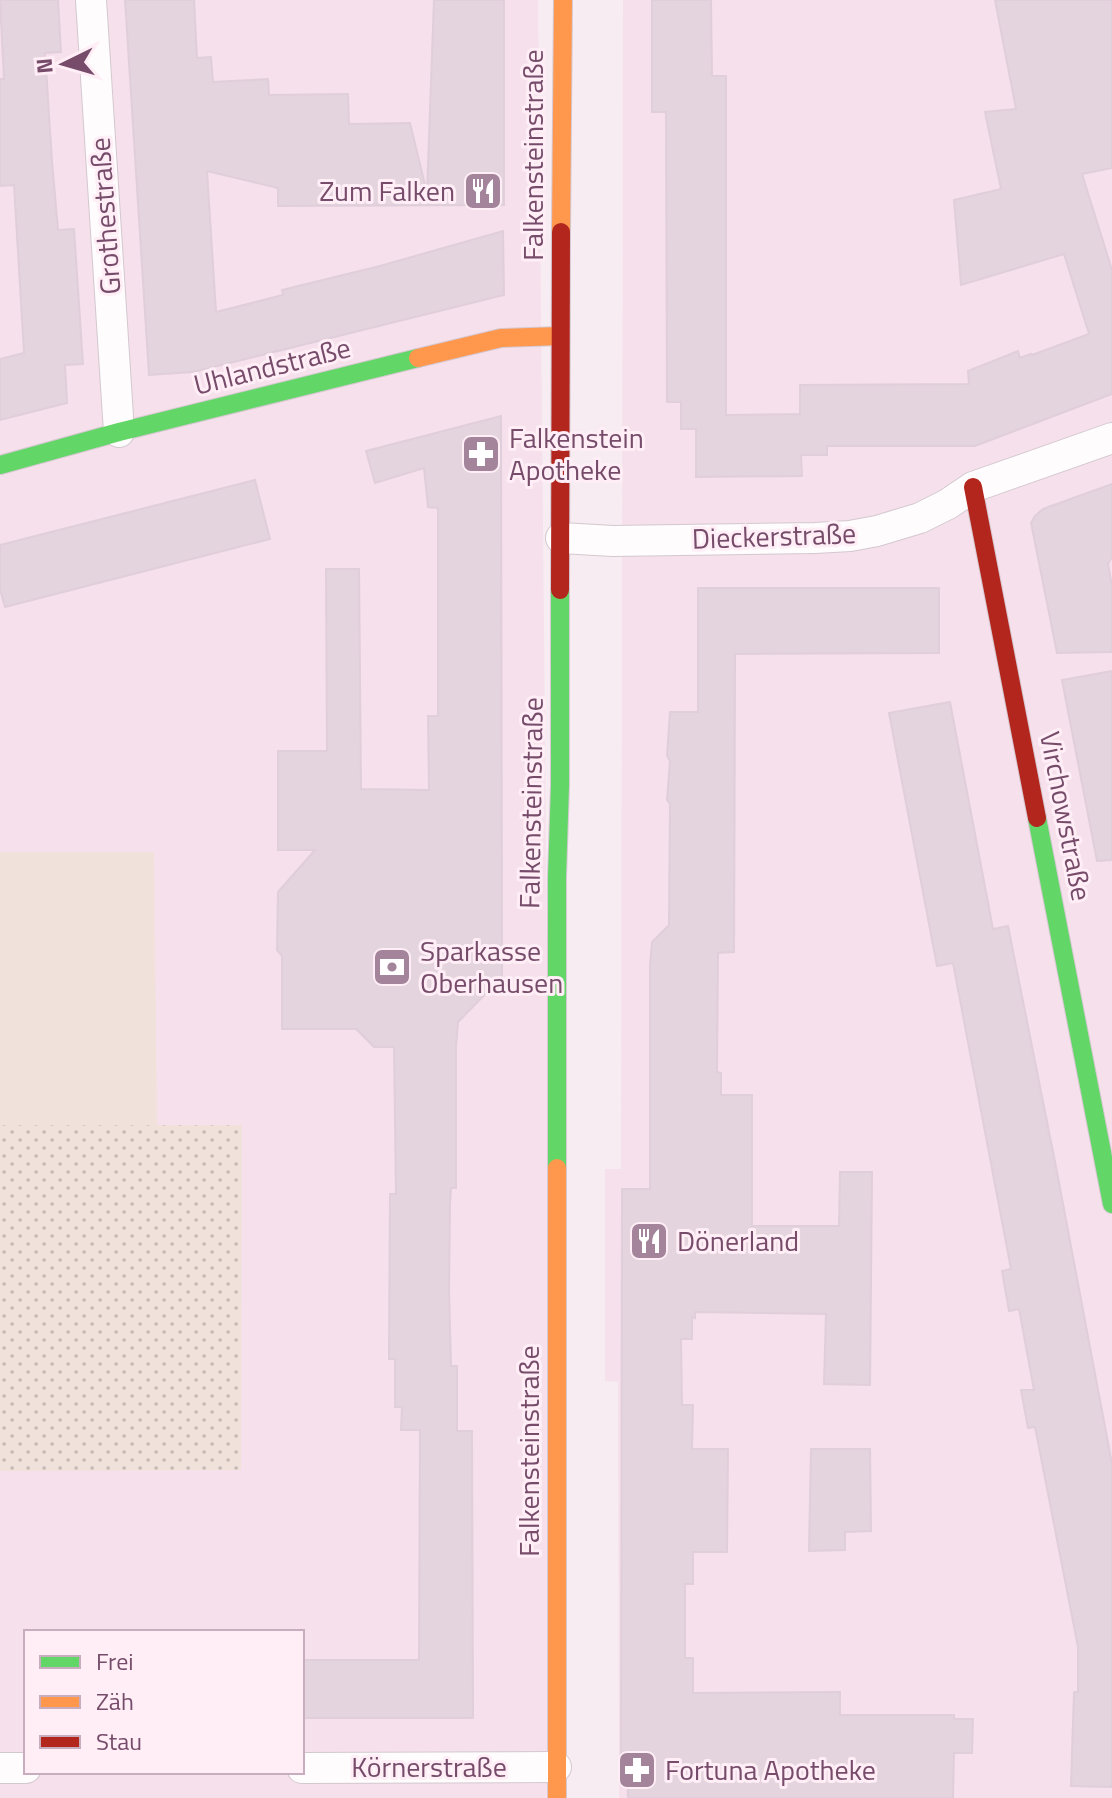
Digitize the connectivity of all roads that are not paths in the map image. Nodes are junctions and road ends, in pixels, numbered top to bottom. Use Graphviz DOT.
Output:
graph roads {
  1 [pos="91,0"];
  2 [pos="563,0"];
  3 [pos="560,336"];
  4 [pos="119,432"];
  5 [pos="1112,438"];
  6 [pos="0,465"];
  7 [pos="973,487"];
  8 [pos="561,538"];
  9 [pos="1112,1204"];
  10 [pos="556,1767"];
  11 [pos="0,1768"];
  12 [pos="24,1768"];
  13 [pos="304,1768"];
  14 [pos="557,1798"];
  1 -- 4 [label="street, Grothestraße"];
  2 -- 3 [label="street, Falkensteinstraße"];
  3 -- 4 [label="street, Uhlandstraße"];
  3 -- 8 [label="street, Falkensteinstraße"];
  4 -- 6 [label="street, Uhlandstraße"];
  5 -- 7 [label="street, Dieckerstraße"];
  7 -- 8 [label="street, Dieckerstraße"];
  7 -- 9 [label="street, Virchowstraße"];
  8 -- 10 [label="street, Falkensteinstraße"];
  10 -- 13 [label="street, Körnerstraße"];
  10 -- 14 [label="street, Falkensteinstraße"];
  11 -- 12 [label="street"];
}
